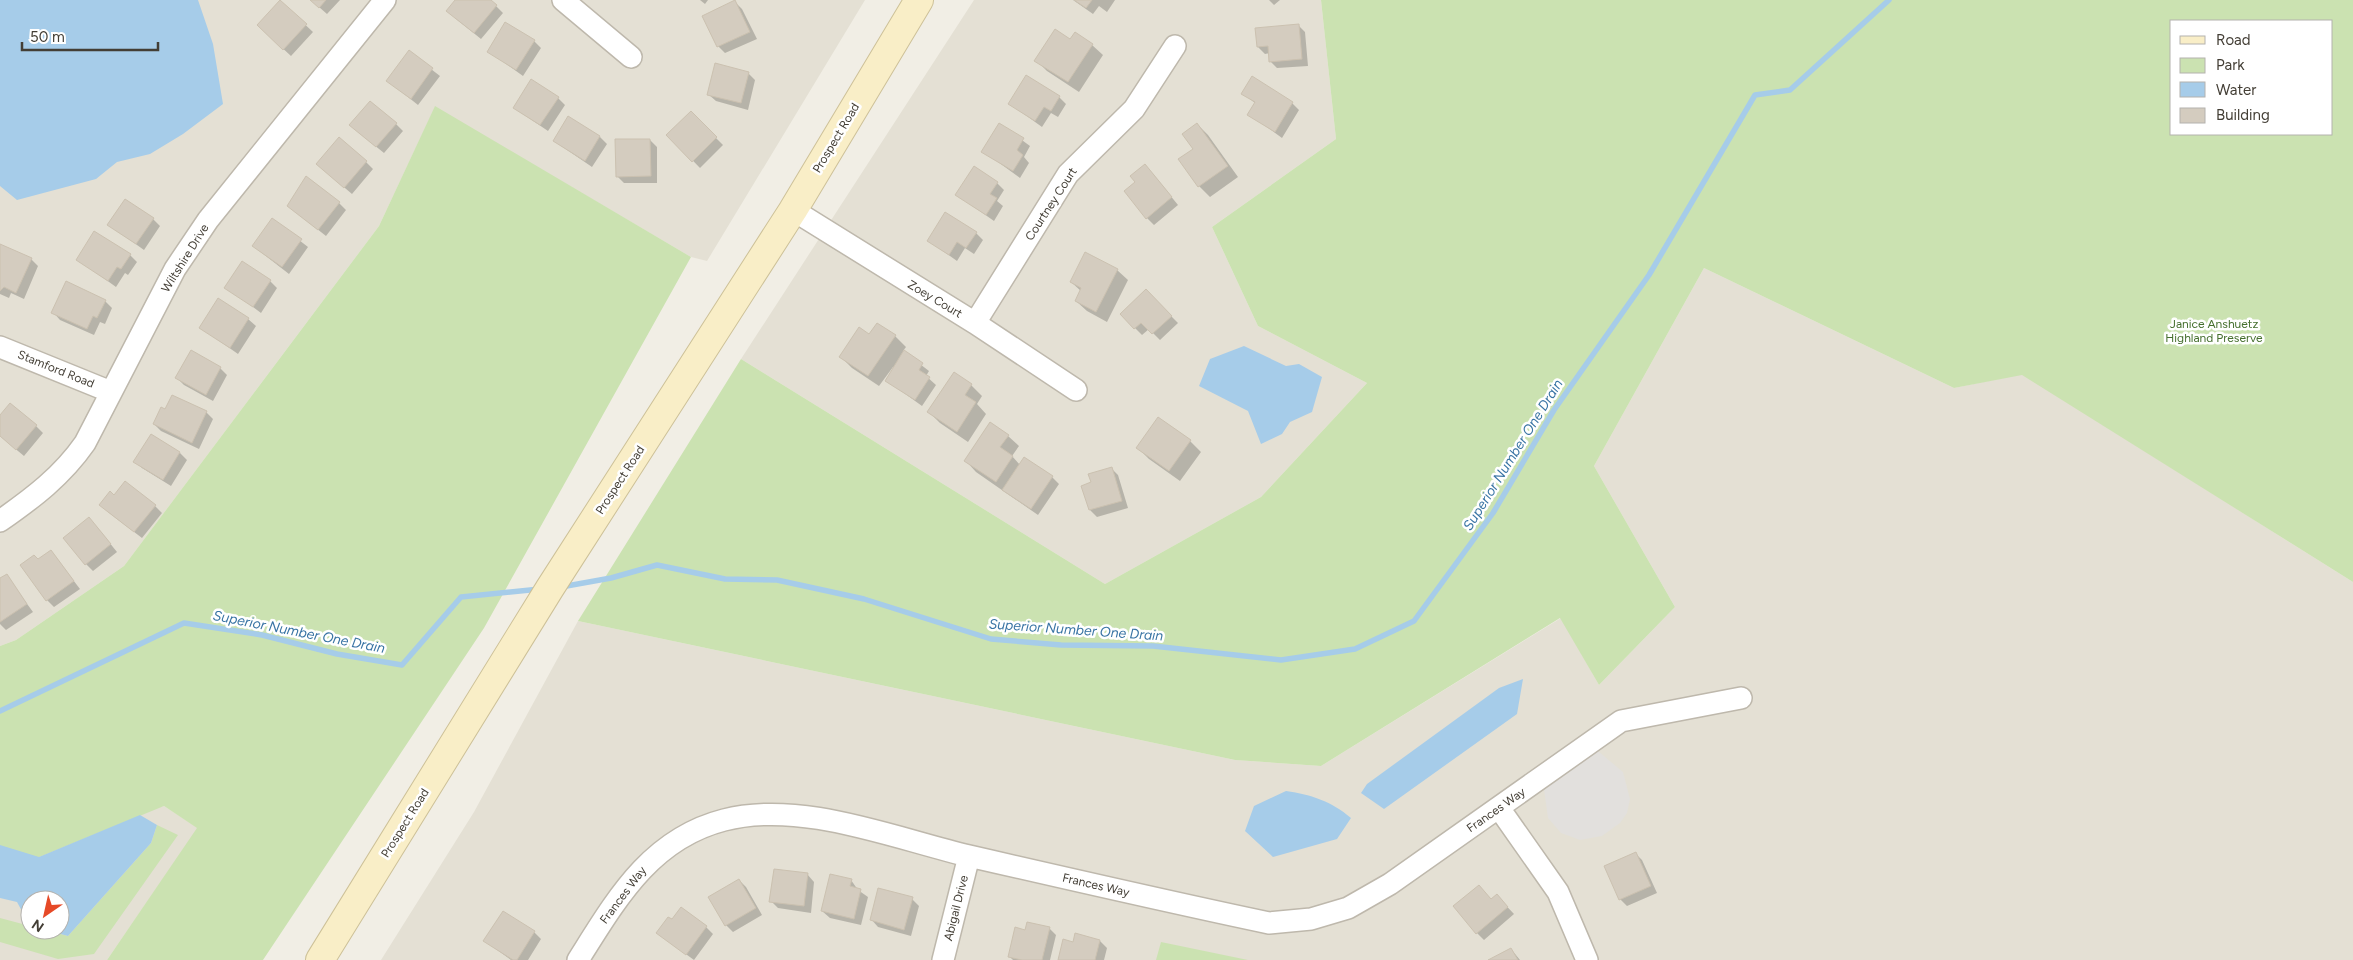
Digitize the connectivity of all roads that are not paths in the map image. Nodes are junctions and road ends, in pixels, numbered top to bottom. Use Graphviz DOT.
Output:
graph roads {
  1 [pos="386,0"];
  2 [pos="563,0"];
  3 [pos="919,0"];
  4 [pos="1175,46"];
  5 [pos="631,56"];
  6 [pos="793,210"];
  7 [pos="975,323"];
  8 [pos="0,346"];
  9 [pos="1076,390"];
  10 [pos="111,392"];
  11 [pos="0,521"];
  12 [pos="1741,698"];
  13 [pos="1499,808"];
  14 [pos="969,856"];
  15 [pos="320,960"];
  16 [pos="578,960"];
  17 [pos="943,960"];
  18 [pos="1587,960"];
  1 -- 10 [label="street, Wiltshire Drive"];
  2 -- 5 [label="street"];
  3 -- 6 [label="main road, Prospect Road"];
  4 -- 7 [label="street, Courtney Court"];
  6 -- 7 [label="street, Zoey Court"];
  6 -- 15 [label="main road, Prospect Road"];
  7 -- 9 [label="street, Zoey Court"];
  8 -- 10 [label="street, Stamford Road"];
  10 -- 11 [label="street, Wiltshire Drive"];
  12 -- 13 [label="street, Frances Way"];
  13 -- 14 [label="street, Frances Way"];
  13 -- 18 [label="street"];
  14 -- 16 [label="street, Frances Way"];
  14 -- 17 [label="street, Abigail Drive"];
}
